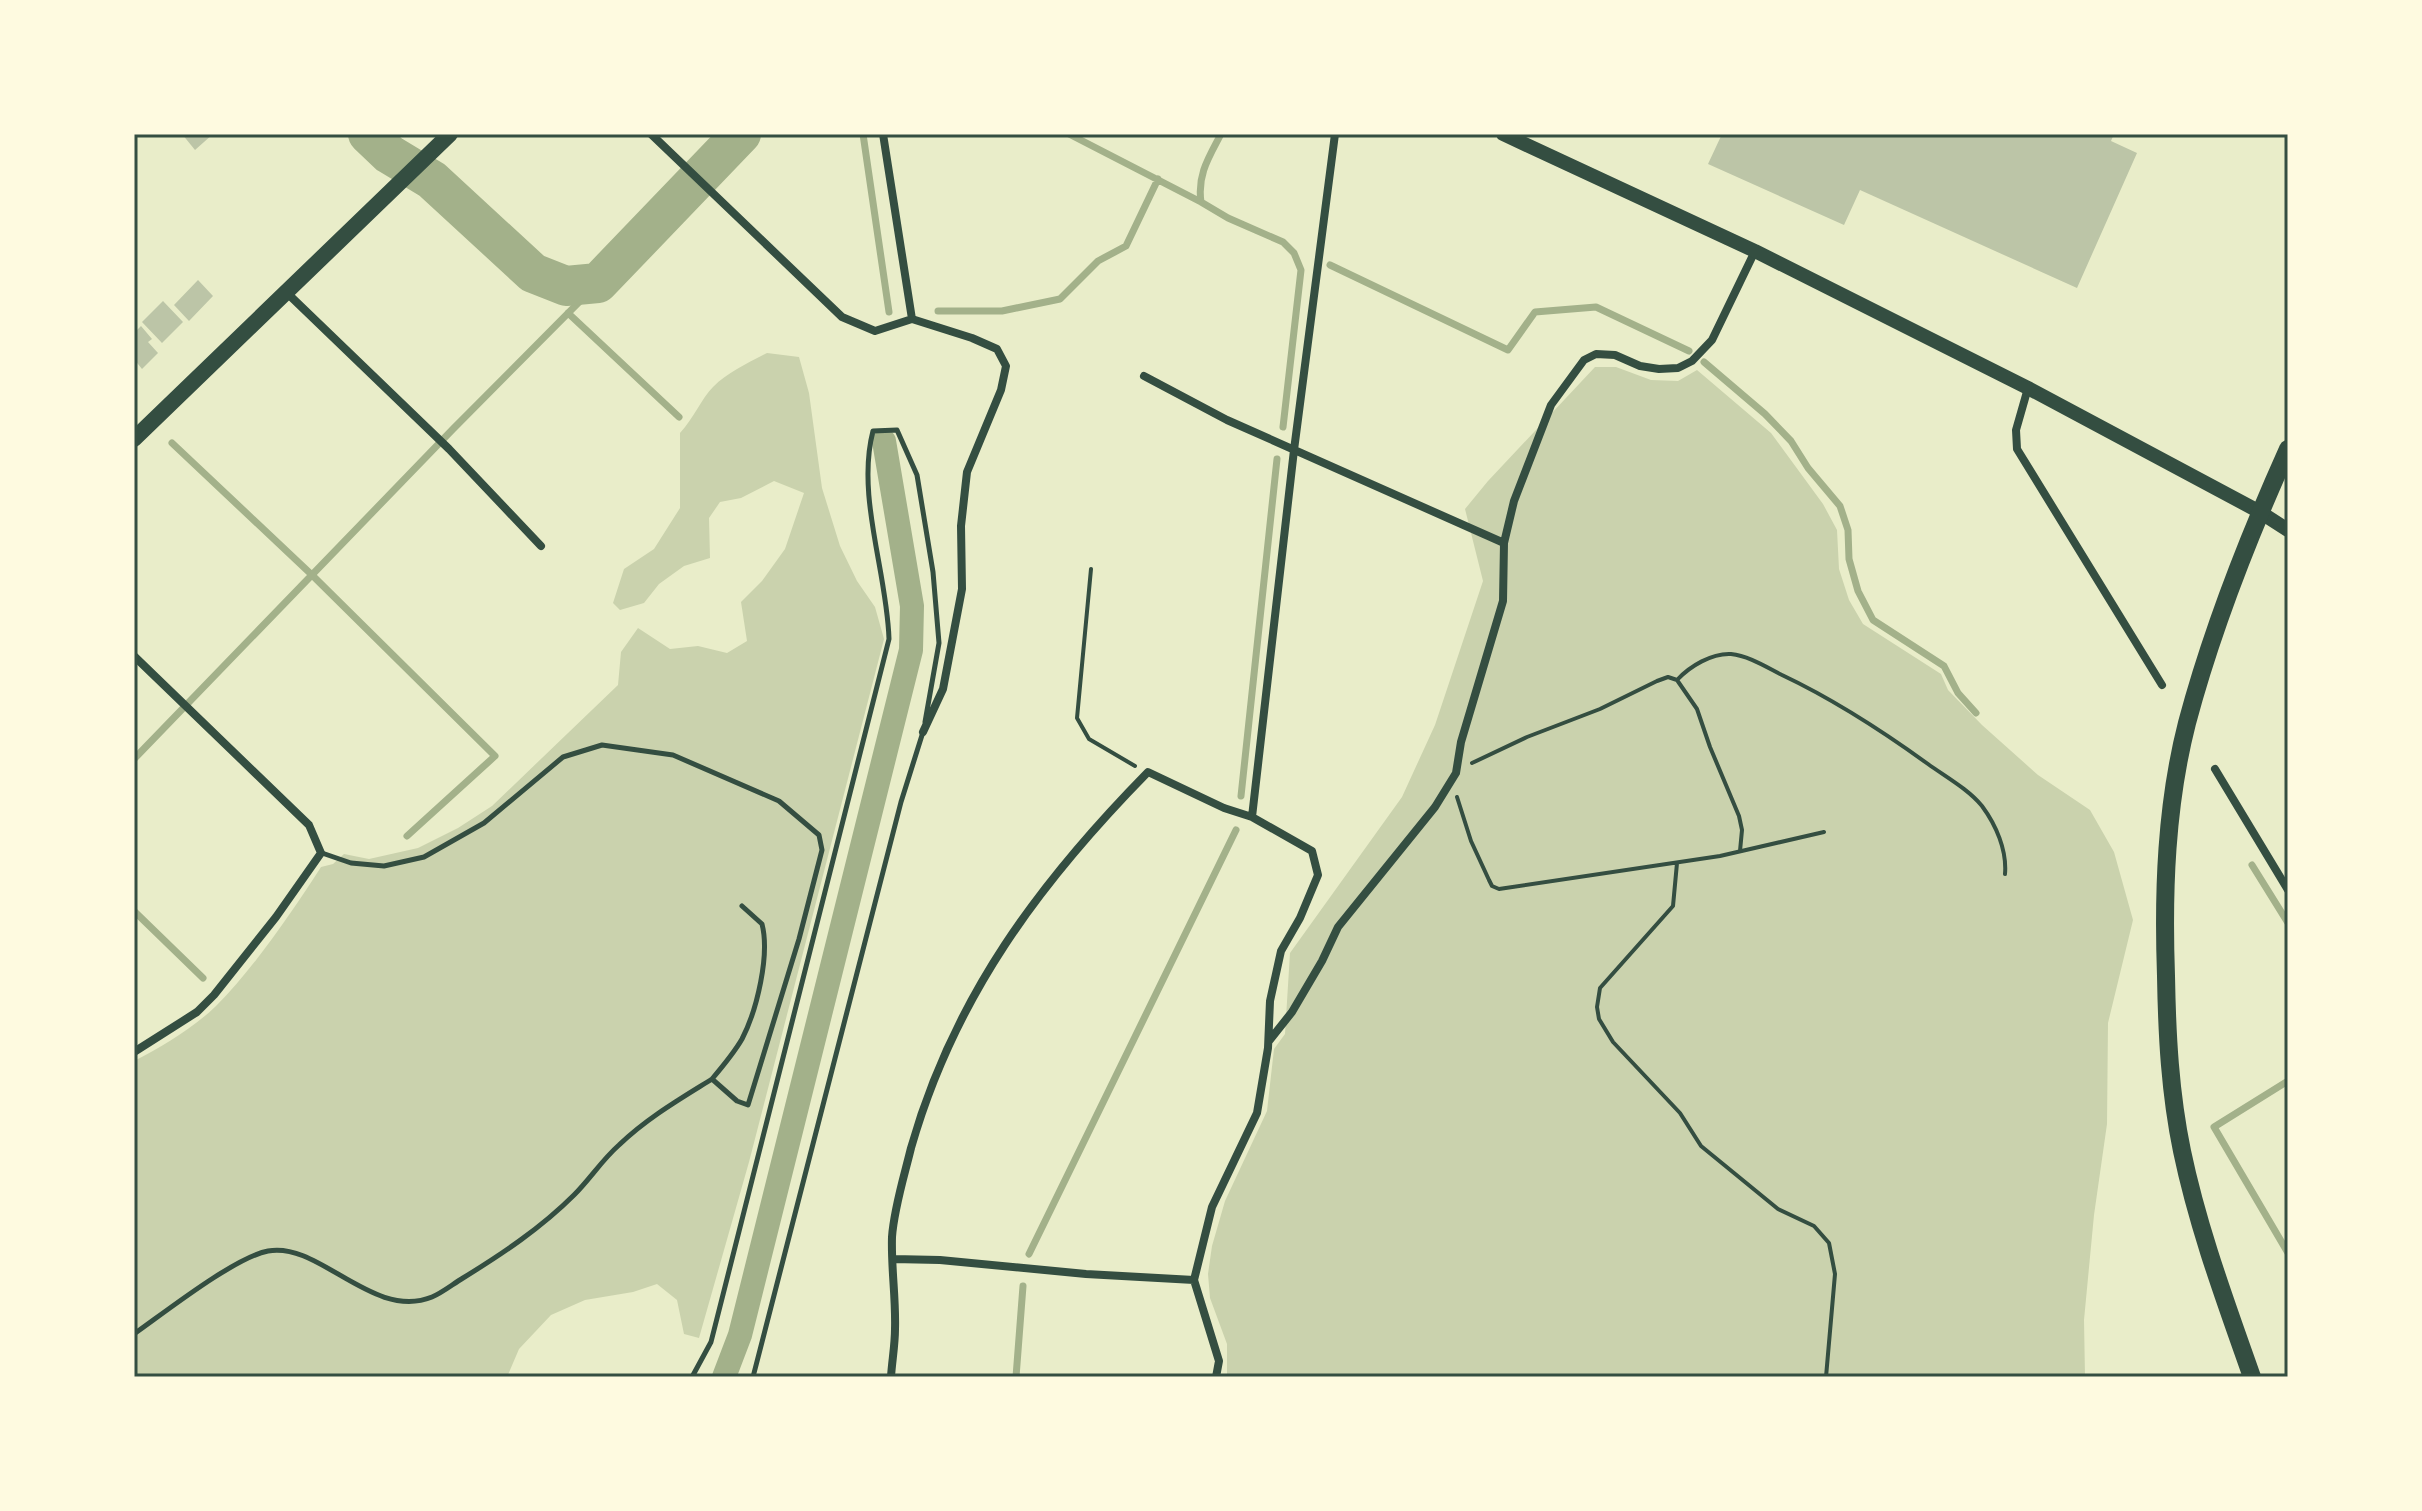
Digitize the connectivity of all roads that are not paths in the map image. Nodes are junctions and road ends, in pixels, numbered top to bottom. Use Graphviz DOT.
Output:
graph roads {
  1 [pos="450,134"];
  2 [pos="651,134"];
  3 [pos="883,134"];
  4 [pos="1335,134"];
  5 [pos="1503,134"];
  6 [pos="1755,251"];
  7 [pos="285,291"];
  8 [pos="912,319"];
  9 [pos="1144,376"];
  10 [pos="2028,388"];
  11 [pos="134,439"];
  12 [pos="2288,449"];
  13 [pos="1294,450"];
  14 [pos="2260,512"];
  15 [pos="2288,530"];
  16 [pos="1504,543"];
  17 [pos="541,546"];
  18 [pos="134,656"];
  19 [pos="2162,685"];
  20 [pos="923,732"];
  21 [pos="2215,769"];
  22 [pos="1252,817"];
  23 [pos="321,853"];
  24 [pos="2288,890"];
  25 [pos="742,906"];
  26 [pos="1268,1042"];
  27 [pos="134,1052"];
  28 [pos="712,1079"];
  29 [pos="893,1259"];
  30 [pos="1194,1280"];
  31 [pos="134,1334"];
  32 [pos="692,1377"];
  33 [pos="753,1377"];
  34 [pos="891,1377"];
  35 [pos="1216,1377"];
  36 [pos="2252,1377"];
  1 -- 7 [label="main road"];
  2 -- 8 [label="street"];
  3 -- 8 [label="street"];
  4 -- 13 [label="street"];
  5 -- 6 [label="street"];
  6 -- 10 [label="street"];
  6 -- 16 [label="street"];
  7 -- 11 [label="main road"];
  7 -- 17 [label="street"];
  8 -- 20 [label="street"];
  9 -- 13 [label="street"];
  10 -- 14 [label="street"];
  10 -- 19 [label="street"];
  12 -- 14 [label="main road"];
  13 -- 16 [label="street"];
  13 -- 22 [label="street"];
  14 -- 15 [label="street"];
  14 -- 36 [label="main road"];
  16 -- 26 [label="street"];
  18 -- 23 [label="street"];
  20 -- 32 [label="lane"];
  20 -- 33 [label="lane"];
  21 -- 24 [label="street"];
  22 -- 26 [label="street"];
  22 -- 29 [label="street"];
  23 -- 27 [label="street"];
  23 -- 28 [label="lane"];
  25 -- 28 [label="lane"];
  26 -- 30 [label="street"];
  28 -- 31 [label="lane"];
  29 -- 30 [label="street"];
  29 -- 34 [label="street"];
  30 -- 35 [label="street"];
}
